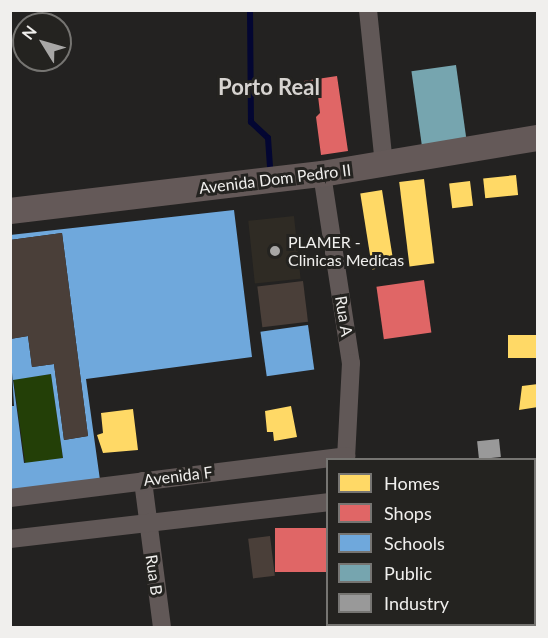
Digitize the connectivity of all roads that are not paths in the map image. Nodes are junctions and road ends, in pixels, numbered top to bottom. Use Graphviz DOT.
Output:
graph roads {
  1 [pos="368,10"];
  2 [pos="537,138"];
  3 [pos="384,165"];
  4 [pos="322,174"];
  5 [pos="10,211"];
  6 [pos="346,458"];
  7 [pos="326,460"];
  8 [pos="143,481"];
  9 [pos="10,498"];
  10 [pos="326,502"];
  11 [pos="147,523"];
  12 [pos="10,539"];
  13 [pos="162,627"];
  1 -- 3 [label="street"];
  2 -- 3 [label="main road, Avenida Dom Pedro II"];
  3 -- 4 [label="main road, Avenida Dom Pedro II"];
  4 -- 5 [label="main road, Avenida Dom Pedro II"];
  4 -- 6 [label="street, Rua A"];
  7 -- 8 [label="street, Avenida F"];
  8 -- 9 [label="street, Avenida F"];
  8 -- 11 [label="street, Rua B"];
  10 -- 11 [label="street"];
  11 -- 12 [label="street"];
  11 -- 13 [label="street, Rua B"];
}
